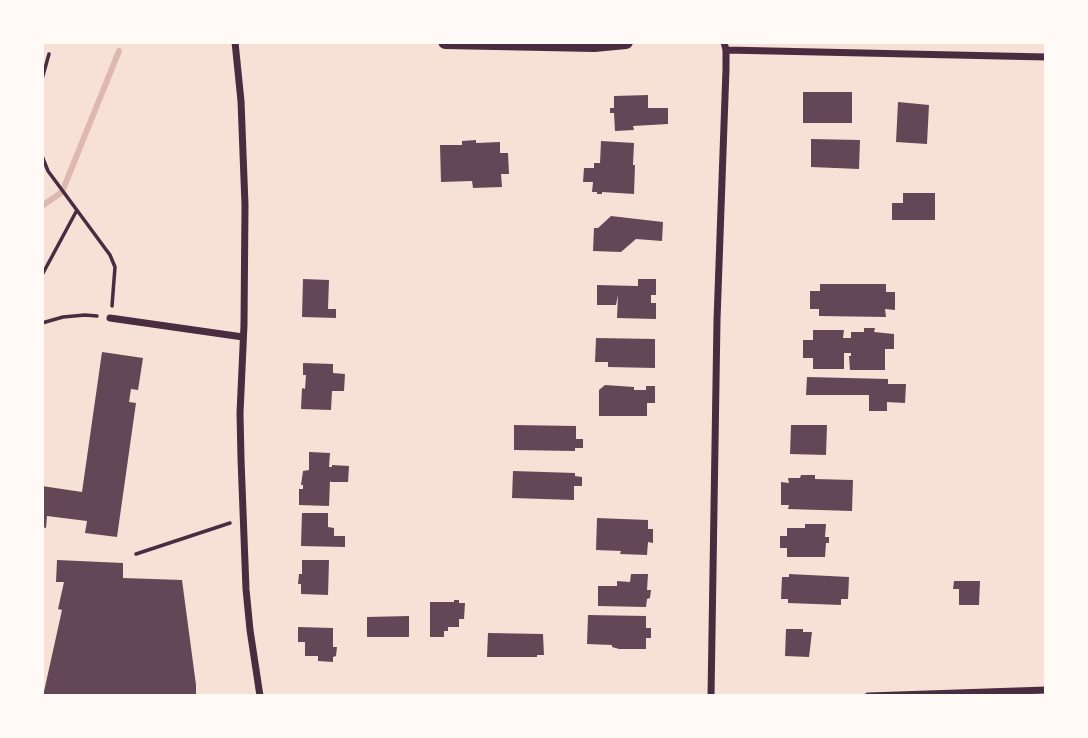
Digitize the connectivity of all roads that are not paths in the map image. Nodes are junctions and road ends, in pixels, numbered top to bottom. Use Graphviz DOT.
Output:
graph roads {
  1 [pos="235,42"];
  2 [pos="445,42"];
  3 [pos="626,42"];
  4 [pos="725,46"];
  5 [pos="1046,57"];
  6 [pos="110,318"];
  7 [pos="243,337"];
  8 [pos="1046,690"];
  9 [pos="260,696"];
  10 [pos="711,696"];
  11 [pos="868,696"];
  1 -- 7 [label="street"];
  2 -- 3 [label="main road"];
  4 -- 5 [label="street"];
  4 -- 10 [label="street"];
  6 -- 7 [label="street"];
  7 -- 9 [label="street"];
  8 -- 11 [label="street"];
}
